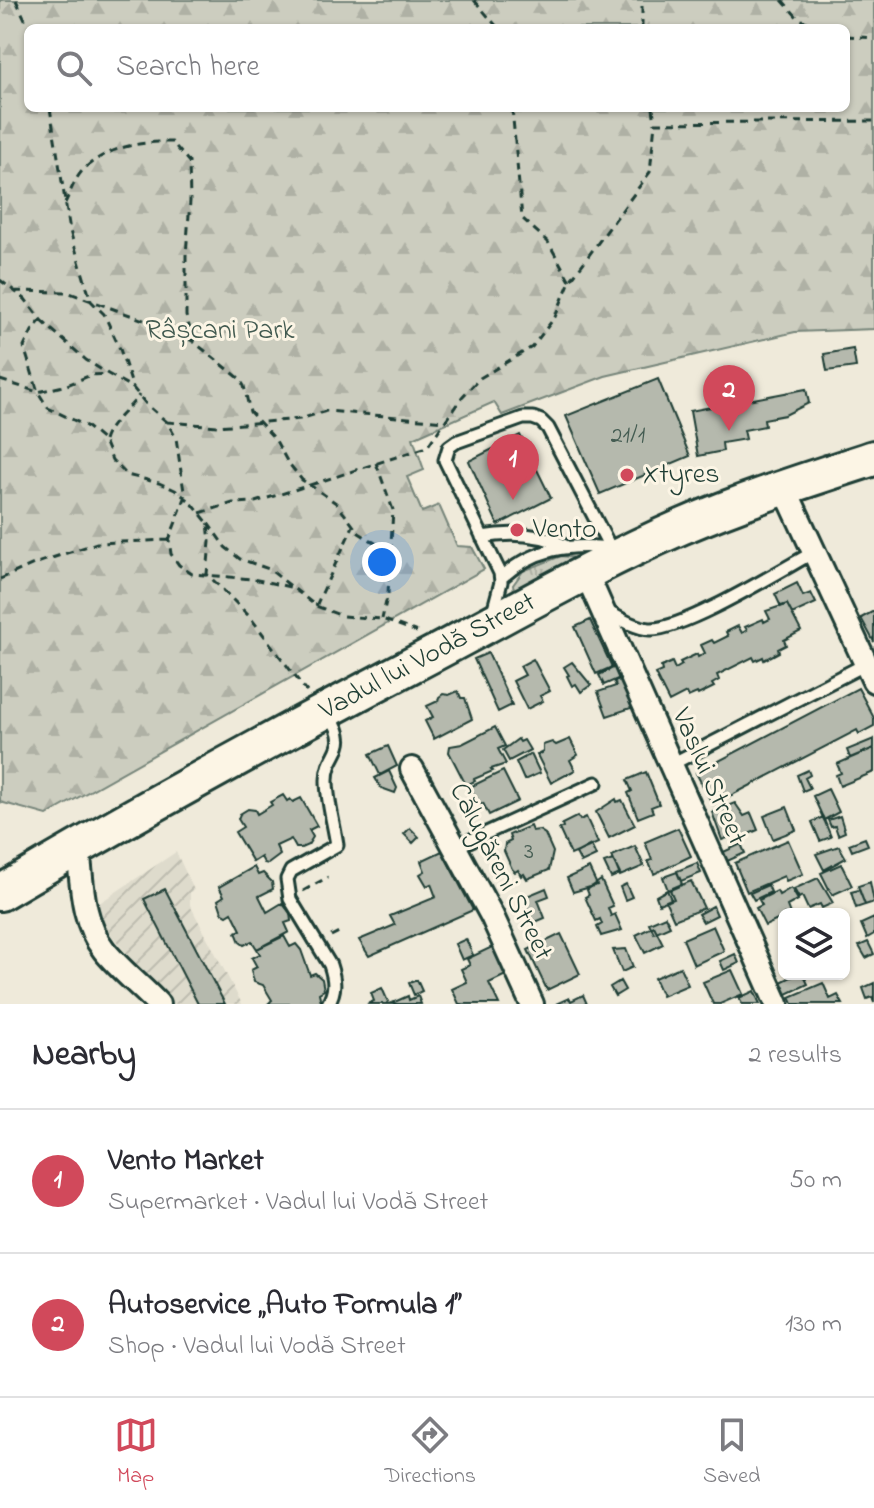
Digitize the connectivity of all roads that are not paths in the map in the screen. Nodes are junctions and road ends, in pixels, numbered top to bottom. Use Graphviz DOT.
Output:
graph roads {
  1 [pos="874,458"];
  2 [pos="784,487"];
  3 [pos="482,537"];
  4 [pos="565,546"];
  5 [pos="814,552"];
  6 [pos="614,553"];
  7 [pos="586,573"];
  8 [pos="501,578"];
  9 [pos="604,609"];
  10 [pos="490,624"];
  11 [pos="872,674"];
  12 [pos="318,702"];
  13 [pos="669,766"];
  14 [pos="412,769"];
  15 [pos="596,783"];
  16 [pos="78,847"];
  17 [pos="456,847"];
  18 [pos="0,893"];
  19 [pos="158,1004"];
  20 [pos="328,1004"];
  21 [pos="532,1004"];
  22 [pos="777,1004"];
  1 -- 2 [label="main road, Vadul lui Vodă Street"];
  2 -- 5 [label="street"];
  2 -- 6 [label="main road, Vadul lui Vodă Street"];
  3 -- 4 [label="lane"];
  3 -- 6 [label="lane"];
  3 -- 8 [label="lane"];
  4 -- 6 [label="lane"];
  4 -- 8 [label="lane"];
  5 -- 9 [label="lane"];
  5 -- 11 [label="street"];
  6 -- 7 [label="main road, Vadul lui Vodă Street"];
  7 -- 9 [label="street, Vaslui Street"];
  7 -- 10 [label="main road, Vadul lui Vodă Street"];
  8 -- 10 [label="lane"];
  9 -- 13 [label="street, Vaslui Street"];
  10 -- 12 [label="main road, Vadul lui Vodă Street"];
  11 -- 13 [label="lane"];
  12 -- 16 [label="main road, Vadul lui Vodă Street"];
  12 -- 20 [label="lane"];
  13 -- 22 [label="street, Vaslui Street"];
  14 -- 17 [label="street, Călugăreni Street"];
  15 -- 17 [label="lane"];
  16 -- 18 [label="main road, Vadul lui Vodă Street"];
  16 -- 19 [label="street"];
  17 -- 21 [label="street, Călugăreni Street"];
}
